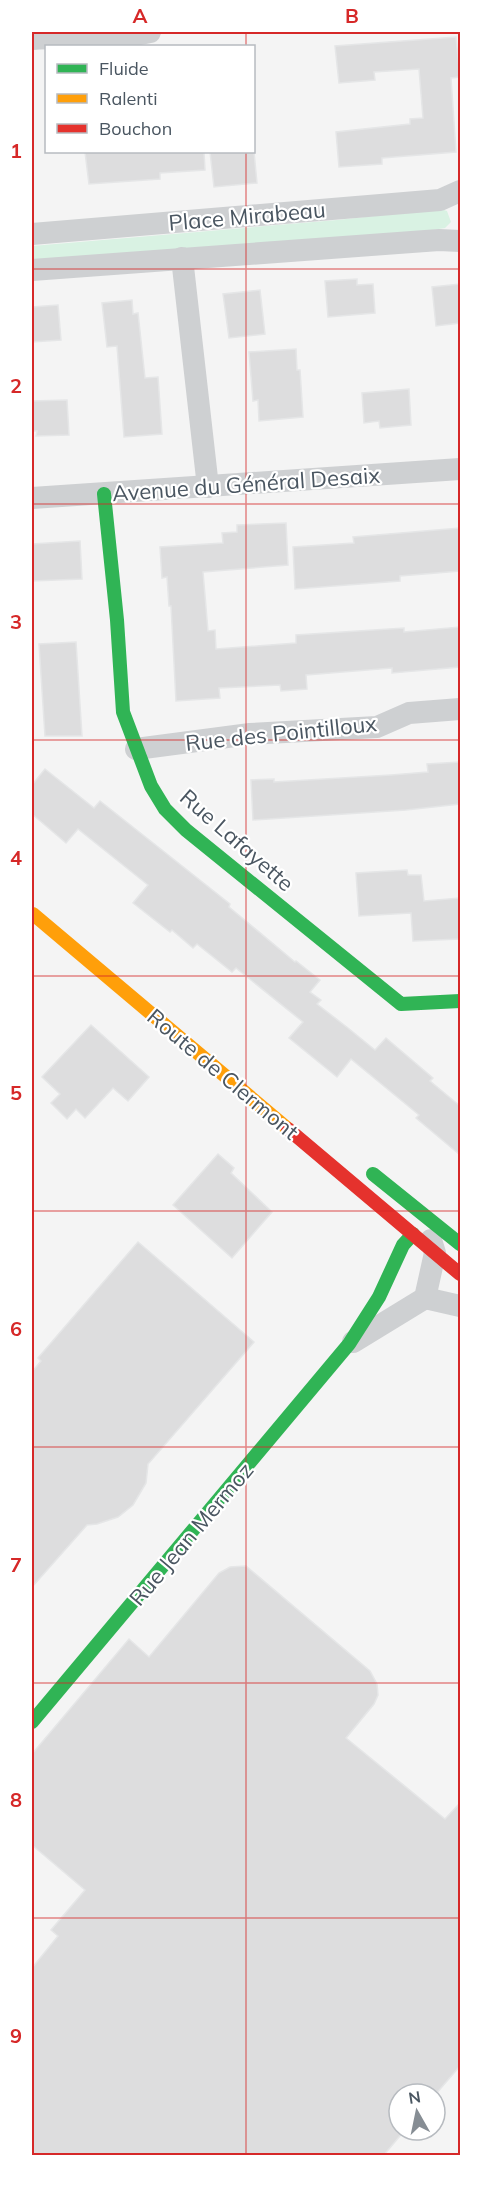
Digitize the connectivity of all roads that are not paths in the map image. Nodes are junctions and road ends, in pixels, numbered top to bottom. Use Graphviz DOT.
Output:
graph roads {
  1 [pos="150,32"];
  2 [pos="32,39"];
  3 [pos="460,191"];
  4 [pos="32,234"];
  5 [pos="460,241"];
  6 [pos="182,258"];
  7 [pos="32,270"];
  8 [pos="460,469"];
  9 [pos="208,487"];
  10 [pos="104,494"];
  11 [pos="32,498"];
  12 [pos="460,709"];
  13 [pos="136,749"];
  14 [pos="32,914"];
  15 [pos="460,1001"];
  16 [pos="261,1088"];
  17 [pos="366,1168"];
  18 [pos="430,1233"];
  19 [pos="460,1244"];
  20 [pos="460,1274"];
  21 [pos="425,1298"];
  22 [pos="460,1306"];
  23 [pos="349,1344"];
  24 [pos="32,1722"];
  1 -- 2 [label="street"];
  3 -- 4 [label="street, Place Mirabeau"];
  5 -- 6 [label="street, Place Mirabeau"];
  6 -- 7 [label="street, Place Mirabeau"];
  6 -- 9 [label="street, Place Mirabeau"];
  8 -- 9 [label="street, Avenue du Général Desaix"];
  9 -- 10 [label="street, Avenue du Général Desaix"];
  10 -- 11 [label="street, Avenue du Général Desaix"];
  10 -- 13 [label="street, Rue Lafayette"];
  12 -- 13 [label="street, Rue des Pointilloux"];
  13 -- 15 [label="street, Rue Lafayette"];
  14 -- 16 [label="street, Route de Clermont"];
  14 -- 18 [label="street, Route de Clermont"];
  17 -- 18 [label="street, Route de Clermont"];
  18 -- 19 [label="street, Route de Clermont"];
  18 -- 20 [label="street, Route de Clermont"];
  18 -- 21 [label="street"];
  18 -- 23 [label="street, Rue Jean Mermoz"];
  21 -- 22 [label="street"];
  21 -- 23 [label="street, Rue Jean Mermoz"];
  23 -- 24 [label="street, Rue Jean Mermoz"];
}
